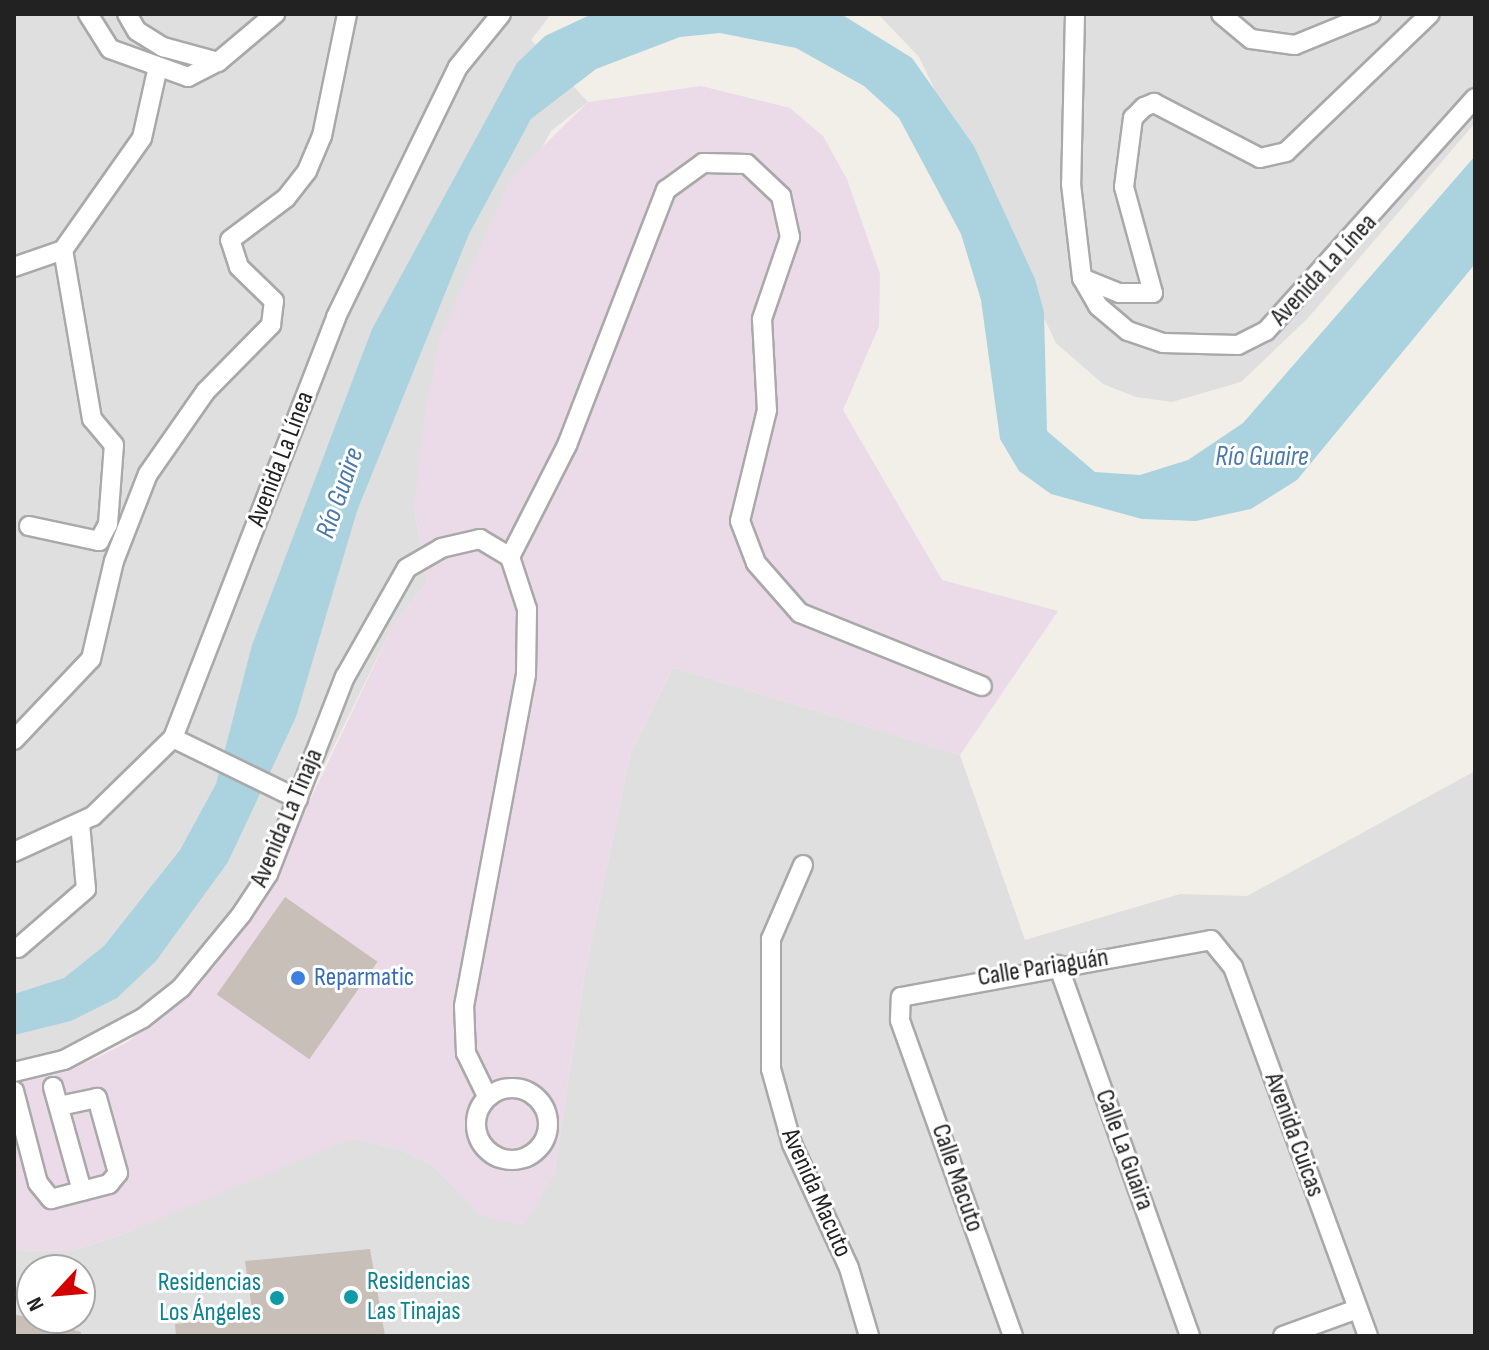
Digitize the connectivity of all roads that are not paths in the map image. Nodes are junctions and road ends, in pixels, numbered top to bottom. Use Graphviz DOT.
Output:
graph roads {
  1 [pos="88,14"];
  2 [pos="127,14"];
  3 [pos="275,14"];
  4 [pos="347,14"];
  5 [pos="501,14"];
  6 [pos="1075,14"];
  7 [pos="1221,14"];
  8 [pos="1371,14"];
  9 [pos="1430,14"];
  10 [pos="218,62"];
  11 [pos="157,71"];
  12 [pos="1475,98"];
  13 [pos="63,250"];
  14 [pos="14,267"];
  15 [pos="1082,278"];
  16 [pos="29,526"];
  17 [pos="510,557"];
  18 [pos="982,686"];
  19 [pos="173,738"];
  20 [pos="14,740"];
  21 [pos="298,799"];
  22 [pos="80,823"];
  23 [pos="14,852"];
  24 [pos="803,865"];
  25 [pos="1211,940"];
  26 [pos="18,948"];
  27 [pos="1058,965"];
  28 [pos="900,1020"];
  29 [pos="14,1072"];
  30 [pos="53,1087"];
  31 [pos="14,1091"];
  32 [pos="487,1096"];
  33 [pos="59,1106"];
  34 [pos="82,1191"];
  35 [pos="1357,1309"];
  36 [pos="869,1336"];
  37 [pos="1013,1336"];
  38 [pos="1190,1336"];
  39 [pos="1283,1336"];
  40 [pos="1368,1336"];
  1 -- 11 [label="street"];
  2 -- 10 [label="street"];
  3 -- 10 [label="street"];
  4 -- 20 [label="street"];
  5 -- 19 [label="street, Avenida La Línea"];
  6 -- 15 [label="street, Avenida La Línea"];
  7 -- 8 [label="street"];
  9 -- 15 [label="street"];
  10 -- 11 [label="street"];
  11 -- 13 [label="street"];
  12 -- 15 [label="street, Avenida La Línea"];
  13 -- 14 [label="street"];
  13 -- 16 [label="street"];
  17 -- 18 [label="street"];
  17 -- 21 [label="street, Avenida La Tinaja"];
  17 -- 32 [label="street"];
  19 -- 21 [label="street"];
  19 -- 22 [label="street, Avenida La Línea"];
  21 -- 29 [label="street, Avenida La Tinaja"];
  22 -- 23 [label="street, Avenida La Línea"];
  22 -- 26 [label="street"];
  24 -- 36 [label="street, Avenida Macuto"];
  25 -- 27 [label="street, Calle Pariaguán"];
  25 -- 35 [label="street, Avenida Cuicas"];
  27 -- 28 [label="street, Calle Pariaguán"];
  27 -- 38 [label="street, Calle La Guaira"];
  28 -- 37 [label="street, Calle Macuto"];
  30 -- 33 [label="street"];
  31 -- 34 [label="street"];
  32 -- 32 [label="street"];
  33 -- 34 [label="street"];
  33 -- 34 [label="street"];
  35 -- 39 [label="street"];
  35 -- 40 [label="street, Avenida Cuicas"];
}
